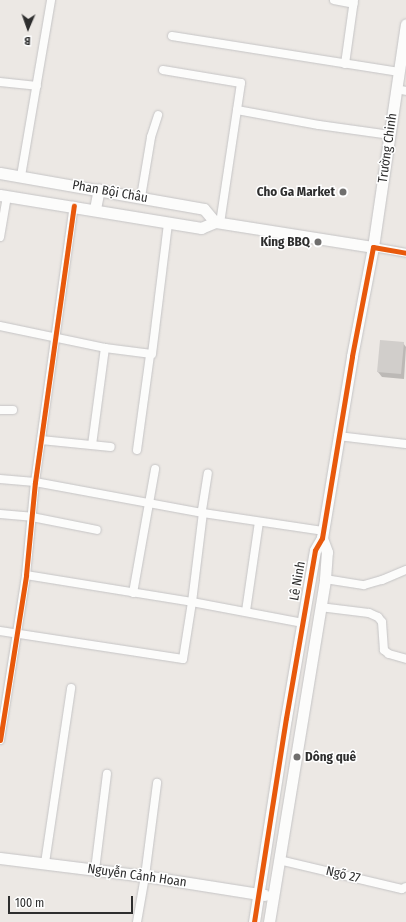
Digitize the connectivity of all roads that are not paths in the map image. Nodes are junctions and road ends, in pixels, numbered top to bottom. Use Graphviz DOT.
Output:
graph roads {
  1 [pos="50,0"];
  2 [pos="334,0"];
  3 [pos="354,2"];
  4 [pos="406,24"];
  5 [pos="172,36"];
  6 [pos="345,64"];
  7 [pos="163,70"];
  8 [pos="399,72"];
  9 [pos="0,82"];
  10 [pos="38,86"];
  11 [pos="401,90"];
  12 [pos="237,110"];
  13 [pos="158,115"];
  14 [pos="390,134"];
  15 [pos="0,173"];
  16 [pos="21,176"];
  17 [pos="99,190"];
  18 [pos="4,195"];
  19 [pos="141,197"];
  20 [pos="74,206"];
  21 [pos="95,209"];
  22 [pos="168,223"];
  23 [pos="217,223"];
  24 [pos="0,237"];
  25 [pos="373,247"];
  26 [pos="406,253"];
  27 [pos="0,326"];
  28 [pos="56,338"];
  29 [pos="105,348"];
  30 [pos="150,355"];
  31 [pos="0,410"];
  32 [pos="13,410"];
  33 [pos="338,436"];
  34 [pos="42,440"];
  35 [pos="406,444"];
  36 [pos="92,445"];
  37 [pos="111,447"];
  38 [pos="137,450"];
  39 [pos="155,469"];
  40 [pos="208,472"];
  41 [pos="0,479"];
  42 [pos="35,482"];
  43 [pos="148,502"];
  44 [pos="203,513"];
  45 [pos="0,514"];
  46 [pos="32,517"];
  47 [pos="259,522"];
  48 [pos="97,530"];
  49 [pos="322,535"];
  50 [pos="406,570"];
  51 [pos="26,575"];
  52 [pos="324,579"];
  53 [pos="133,593"];
  54 [pos="192,602"];
  55 [pos="320,607"];
  56 [pos="246,611"];
  57 [pos="302,623"];
  58 [pos="0,631"];
  59 [pos="16,634"];
  60 [pos="406,659"];
  61 [pos="72,688"];
  62 [pos="286,718"];
  63 [pos="301,721"];
  64 [pos="0,740"];
  65 [pos="107,774"];
  66 [pos="157,783"];
  67 [pos="0,858"];
  68 [pos="279,860"];
  69 [pos="45,863"];
  70 [pos="95,870"];
  71 [pos="145,876"];
  72 [pos="406,887"];
  73 [pos="258,894"];
  74 [pos="273,896"];
  75 [pos="137,922"];
  76 [pos="254,922"];
  77 [pos="268,922"];
  1 -- 10 [label="street"];
  2 -- 3 [label="street"];
  3 -- 6 [label="street"];
  4 -- 8 [label="street, Trường Chinh"];
  5 -- 6 [label="street"];
  6 -- 8 [label="street"];
  7 -- 12 [label="street"];
  8 -- 11 [label="street, Trường Chinh"];
  9 -- 10 [label="street"];
  10 -- 16 [label="street"];
  11 -- 14 [label="street, Trường Chinh"];
  12 -- 14 [label="street"];
  12 -- 23 [label="street"];
  13 -- 19 [label="street"];
  14 -- 25 [label="street, Trường Chinh"];
  15 -- 16 [label="street, Phan Bội Châu"];
  16 -- 17 [label="street, Phan Bội Châu"];
  17 -- 19 [label="street, Phan Bội Châu"];
  17 -- 21 [label="street"];
  18 -- 20 [label="street, Phan Bội Châu"];
  18 -- 24 [label="street"];
  19 -- 23 [label="street, Phan Bội Châu"];
  20 -- 21 [label="street, Phan Bội Châu"];
  20 -- 28 [label="street"];
  21 -- 22 [label="street, Phan Bội Châu"];
  22 -- 23 [label="street, Phan Bội Châu"];
  22 -- 30 [label="street"];
  23 -- 25 [label="street, Phan Bội Châu"];
  25 -- 26 [label="street"];
  25 -- 33 [label="street, Lê Ninh"];
  27 -- 28 [label="street"];
  28 -- 29 [label="street"];
  28 -- 34 [label="street"];
  29 -- 30 [label="street"];
  29 -- 36 [label="street"];
  30 -- 38 [label="street"];
  31 -- 32 [label="street"];
  33 -- 35 [label="street"];
  33 -- 49 [label="street, Lê Ninh"];
  34 -- 36 [label="street"];
  34 -- 42 [label="street"];
  36 -- 37 [label="street"];
  39 -- 43 [label="street"];
  40 -- 44 [label="street"];
  41 -- 42 [label="street"];
  42 -- 43 [label="street"];
  42 -- 46 [label="street"];
  43 -- 44 [label="street"];
  43 -- 53 [label="street"];
  44 -- 47 [label="street"];
  44 -- 54 [label="street"];
  45 -- 46 [label="street"];
  46 -- 48 [label="street"];
  46 -- 51 [label="street"];
  47 -- 49 [label="street"];
  47 -- 56 [label="street"];
  49 -- 52 [label="street, Lê Ninh"];
  49 -- 57 [label="street, Lê Ninh"];
  50 -- 52 [label="street"];
  51 -- 53 [label="street"];
  51 -- 59 [label="street"];
  52 -- 55 [label="street, Lê Ninh"];
  53 -- 54 [label="street"];
  54 -- 56 [label="street"];
  54 -- 59 [label="street"];
  55 -- 60 [label="street"];
  55 -- 63 [label="street, Lê Ninh"];
  56 -- 57 [label="street"];
  57 -- 62 [label="street, Lê Ninh"];
  58 -- 59 [label="street"];
  59 -- 64 [label="street"];
  61 -- 69 [label="street"];
  62 -- 63 [label="street"];
  62 -- 73 [label="street, Lê Ninh"];
  63 -- 68 [label="street, Lê Ninh"];
  65 -- 70 [label="street"];
  66 -- 71 [label="street"];
  67 -- 69 [label="street, Nguyễn Cảnh Hoan"];
  68 -- 72 [label="street, Ngõ 27"];
  68 -- 74 [label="street, Lê Ninh"];
  69 -- 70 [label="street, Nguyễn Cảnh Hoan"];
  70 -- 71 [label="street, Nguyễn Cảnh Hoan"];
  71 -- 73 [label="street, Nguyễn Cảnh Hoan"];
  71 -- 75 [label="street"];
  73 -- 74 [label="street, Nguyễn Cảnh Hoan"];
  73 -- 76 [label="street, Lê Ninh"];
  74 -- 77 [label="street, Lê Ninh"];
}
